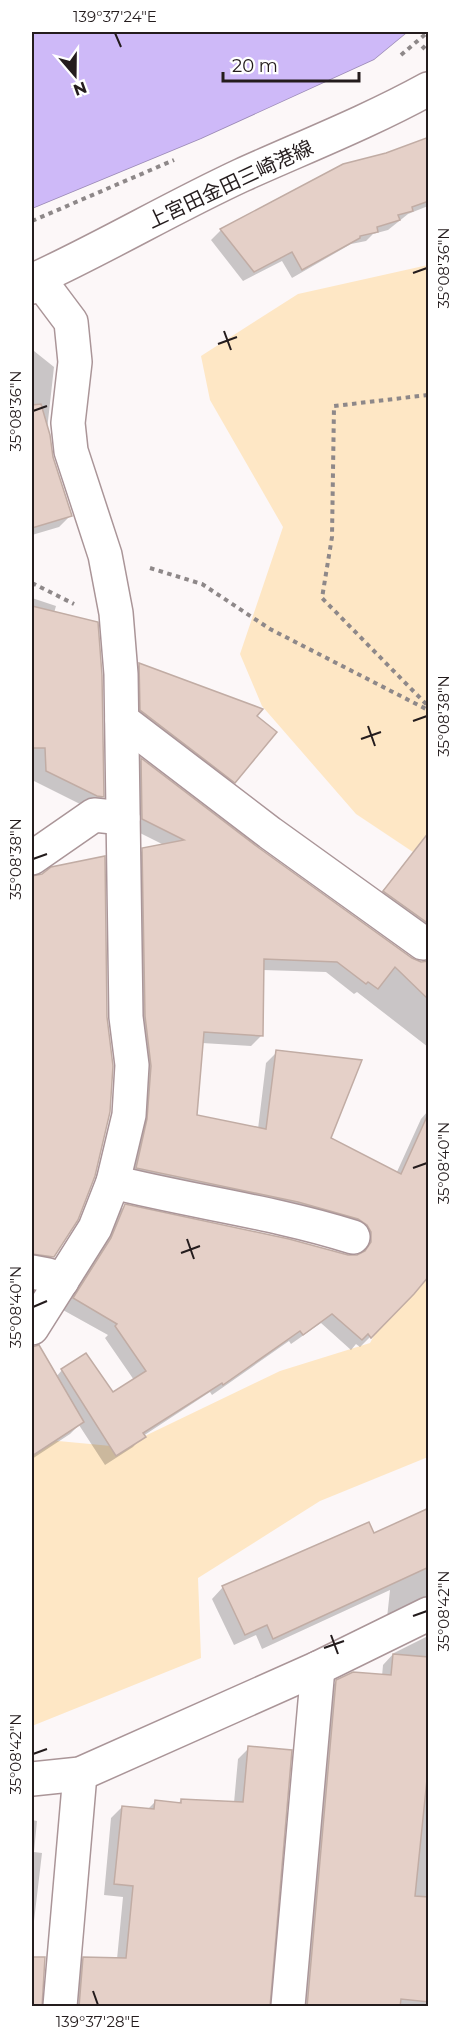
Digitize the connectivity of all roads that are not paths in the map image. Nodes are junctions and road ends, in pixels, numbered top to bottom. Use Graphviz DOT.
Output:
graph roads {
  1 [pos="429,89"];
  2 [pos="34,281"];
  3 [pos="122,720"];
  4 [pos="123,818"];
  5 [pos="32,858"];
  6 [pos="423,943"];
  7 [pos="113,1182"];
  8 [pos="352,1237"];
  9 [pos="47,1277"];
  10 [pos="32,1328"];
  11 [pos="429,1614"];
  12 [pos="318,1668"];
  13 [pos="80,1774"];
  14 [pos="32,1779"];
  15 [pos="60,2007"];
  16 [pos="288,2007"];
  1 -- 2 [label="street, 上宮田金田三崎港線"];
  2 -- 3 [label="street"];
  3 -- 4 [label="street"];
  3 -- 6 [label="street"];
  4 -- 5 [label="street"];
  4 -- 7 [label="street"];
  7 -- 8 [label="street"];
  7 -- 9 [label="street"];
  9 -- 10 [label="street"];
  11 -- 12 [label="street"];
  12 -- 13 [label="street"];
  12 -- 16 [label="street"];
  13 -- 14 [label="street"];
  13 -- 15 [label="street"];
}
